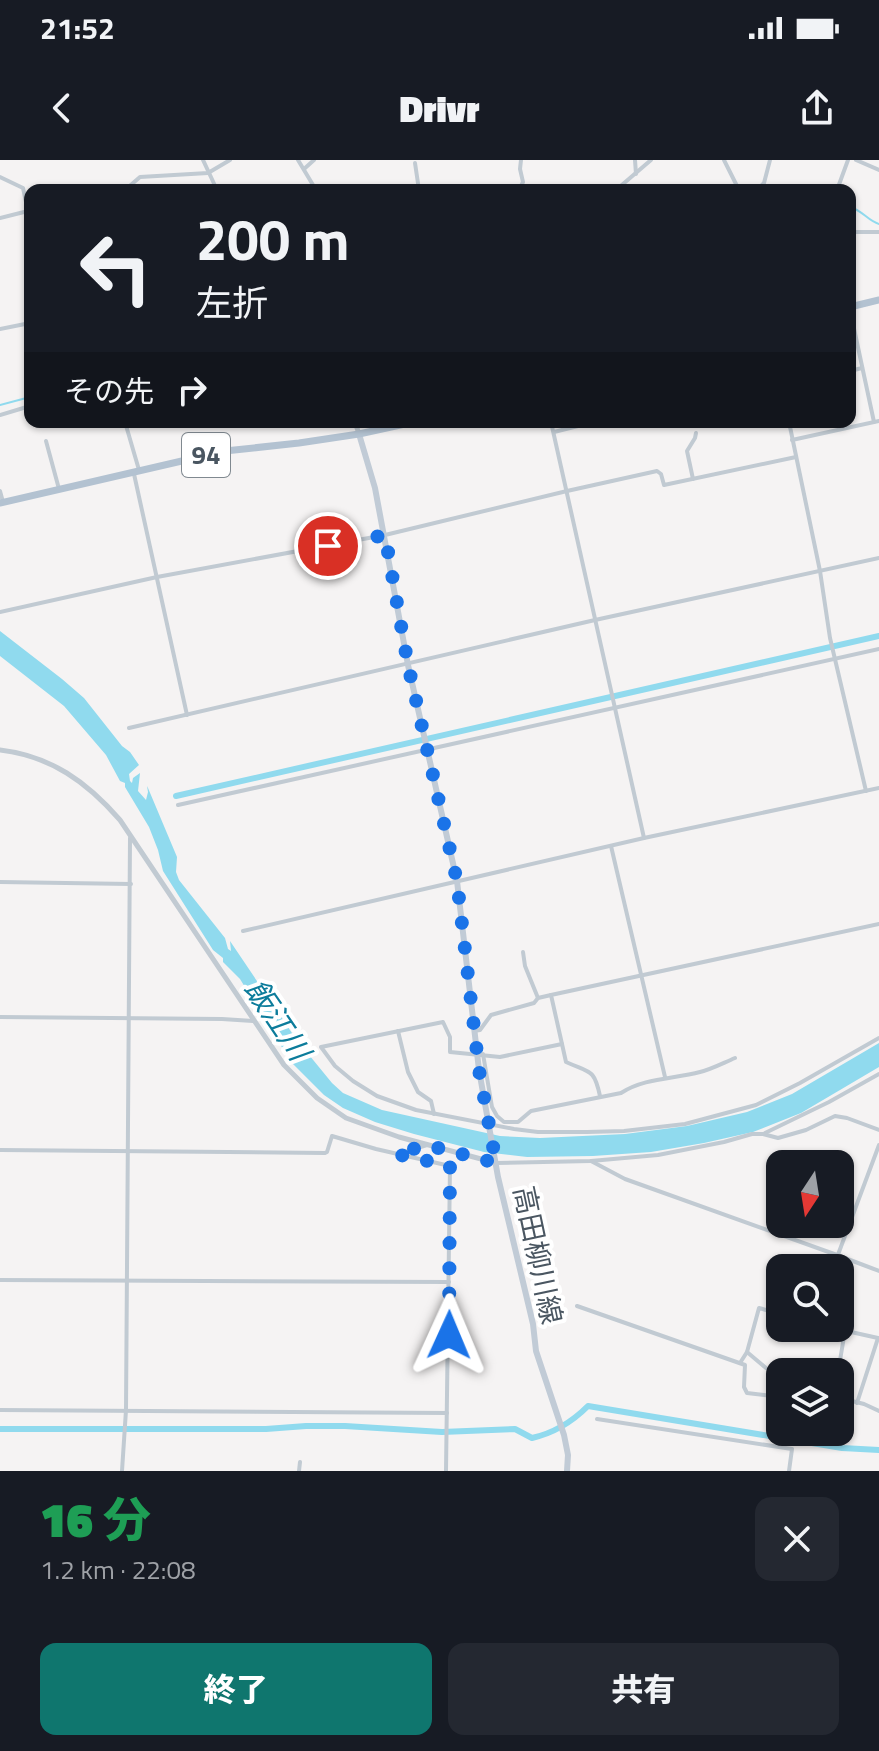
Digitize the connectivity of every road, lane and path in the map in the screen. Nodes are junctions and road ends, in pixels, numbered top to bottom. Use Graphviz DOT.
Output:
graph roads {
  1 [pos="203,160"];
  2 [pos="230,160"];
  3 [pos="298,160"];
  4 [pos="314,160"];
  5 [pos="521,160"];
  6 [pos="635,160"];
  7 [pos="651,160"];
  8 [pos="724,160"];
  9 [pos="770,160"];
  10 [pos="848,160"];
  11 [pos="856,160"];
  12 [pos="415,163"];
  13 [pos="303,169"];
  14 [pos="879,170"];
  15 [pos="208,173"];
  16 [pos="636,174"];
  17 [pos="0,177"];
  18 [pos="132,184"];
  19 [pos="214,184"];
  20 [pos="312,184"];
  21 [pos="418,184"];
  22 [pos="522,184"];
  23 [pos="624,184"];
  24 [pos="736,184"];
  25 [pos="763,184"];
  26 [pos="839,184"];
  27 [pos="24,192"];
  28 [pos="24,212"];
  29 [pos="0,218"];
  30 [pos="856,232"];
  31 [pos="879,232"];
  32 [pos="879,300"];
  33 [pos="856,306"];
  34 [pos="24,324"];
  35 [pos="0,329"];
  36 [pos="856,338"];
  37 [pos="862,368"];
  38 [pos="856,370"];
  39 [pos="24,408"];
  40 [pos="0,415"];
  41 [pos="876,421"];
  42 [pos="856,426"];
  43 [pos="126,428"];
  44 [pos="357,428"];
  45 [pos="386,428"];
  46 [pos="553,428"];
  47 [pos="570,428"];
  48 [pos="790,428"];
  49 [pos="845,428"];
  50 [pos="554,432"];
  51 [pos="696,433"];
  52 [pos="359,434"];
  53 [pos="792,440"];
  54 [pos="46,441"];
  55 [pos="796,457"];
  56 [pos="136,471"];
  57 [pos="693,479"];
  58 [pos="59,489"];
  59 [pos="0,491"];
  60 [pos="567,491"];
  61 [pos="2,502"];
  62 [pos="385,535"];
  63 [pos="879,558"];
  64 [pos="820,571"];
  65 [pos="157,577"];
  66 [pos="0,612"];
  67 [pos="595,620"];
  68 [pos="879,649"];
  69 [pos="835,657"];
  70 [pos="408,665"];
  71 [pos="614,706"];
  72 [pos="187,715"];
  73 [pos="129,728"];
  74 [pos="428,748"];
  75 [pos="0,750"];
  76 [pos="879,788"];
  77 [pos="866,791"];
  78 [pos="178,805"];
  79 [pos="130,836"];
  80 [pos="644,838"];
  81 [pos="611,846"];
  82 [pos="457,881"];
  83 [pos="0,882"];
  84 [pos="131,884"];
  85 [pos="879,924"];
  86 [pos="243,931"];
  87 [pos="523,952"];
  88 [pos="641,977"];
  89 [pos="551,995"];
  90 [pos="538,998"];
  91 [pos="0,1017"];
  92 [pos="130,1018"];
  93 [pos="253,1021"];
  94 [pos="398,1031"];
  95 [pos="474,1031"];
  96 [pos="879,1038"];
  97 [pos="562,1044"];
  98 [pos="480,1053"];
  99 [pos="735,1058"];
  100 [pos="879,1074"];
  101 [pos="666,1078"];
  102 [pos="600,1096"];
  103 [pos="434,1114"];
  104 [pos="488,1124"];
  105 [pos="879,1130"];
  106 [pos="763,1134"];
  107 [pos="427,1145"];
  108 [pos="879,1145"];
  109 [pos="0,1150"];
  110 [pos="128,1151"];
  111 [pos="396,1154"];
  112 [pos="495,1161"];
  113 [pos="591,1161"];
  114 [pos="873,1162"];
  115 [pos="879,1165"];
  116 [pos="834,1254"];
  117 [pos="837,1254"];
  118 [pos="854,1261"];
  119 [pos="879,1271"];
  120 [pos="0,1280"];
  121 [pos="127,1281"];
  122 [pos="449,1282"];
  123 [pos="577,1306"];
  124 [pos="766,1310"];
  125 [pos="854,1333"];
  126 [pos="879,1338"];
  127 [pos="747,1352"];
  128 [pos="740,1363"];
  129 [pos="766,1368"];
  130 [pos="766,1395"];
  131 [pos="854,1402"];
  132 [pos="857,1403"];
  133 [pos="0,1410"];
  134 [pos="126,1410"];
  135 [pos="879,1411"];
  136 [pos="447,1413"];
  137 [pos="597,1419"];
  138 [pos="300,1462"];
  139 [pos="122,1471"];
  140 [pos="299,1471"];
  141 [pos="446,1471"];
  142 [pos="567,1471"];
  143 [pos="789,1471"];
  1 -- 15 [label="street"];
  2 -- 15 [label="street"];
  3 -- 13 [label="street"];
  4 -- 13 [label="street"];
  5 -- 22 [label="street"];
  6 -- 16 [label="street"];
  7 -- 16 [label="street"];
  8 -- 24 [label="street"];
  9 -- 25 [label="street"];
  10 -- 26 [label="street"];
  11 -- 14 [label="street"];
  12 -- 21 [label="street"];
  13 -- 20 [label="street"];
  15 -- 18 [label="street"];
  15 -- 19 [label="street"];
  16 -- 23 [label="street"];
  17 -- 27 [label="street"];
  28 -- 29 [label="street"];
  30 -- 31 [label="street"];
  32 -- 33 [label="main road"];
  34 -- 35 [label="street"];
  36 -- 37 [label="street"];
  37 -- 38 [label="street"];
  37 -- 41 [label="street"];
  39 -- 40 [label="street"];
  41 -- 42 [label="street"];
  43 -- 56 [label="street"];
  44 -- 52 [label="street"];
  45 -- 52 [label="main road, 94"];
  46 -- 50 [label="street"];
  47 -- 50 [label="street"];
  48 -- 53 [label="street"];
  49 -- 53 [label="street"];
  50 -- 60 [label="street"];
  51 -- 57 [label="street"];
  52 -- 56 [label="main road, 94"];
  52 -- 62 [label="main road, 高田柳川線"];
  53 -- 55 [label="street"];
  54 -- 58 [label="street"];
  55 -- 57 [label="street"];
  55 -- 64 [label="street"];
  56 -- 58 [label="main road, 94"];
  56 -- 65 [label="street"];
  57 -- 60 [label="street"];
  58 -- 61 [label="main road, 94"];
  59 -- 61 [label="street"];
  60 -- 62 [label="street"];
  60 -- 67 [label="street"];
  62 -- 65 [label="street"];
  62 -- 70 [label="main road, 高田柳川線"];
  63 -- 64 [label="street"];
  64 -- 67 [label="street"];
  64 -- 69 [label="street"];
  65 -- 66 [label="street"];
  65 -- 72 [label="street"];
  67 -- 70 [label="street"];
  67 -- 71 [label="street"];
  68 -- 69 [label="street"];
  69 -- 71 [label="street"];
  69 -- 77 [label="street"];
  70 -- 72 [label="street"];
  70 -- 74 [label="main road, 高田柳川線"];
  71 -- 74 [label="street"];
  71 -- 80 [label="street"];
  72 -- 73 [label="street"];
  74 -- 78 [label="street"];
  74 -- 82 [label="main road, 高田柳川線"];
  75 -- 79 [label="street"];
  76 -- 77 [label="street"];
  77 -- 80 [label="street"];
  79 -- 84 [label="street"];
  79 -- 93 [label="street"];
  80 -- 81 [label="street"];
  81 -- 82 [label="street"];
  81 -- 88 [label="street"];
  82 -- 86 [label="street"];
  82 -- 95 [label="main road, 高田柳川線"];
  83 -- 84 [label="street"];
  84 -- 92 [label="street"];
  85 -- 88 [label="street"];
  87 -- 90 [label="street"];
  88 -- 89 [label="street"];
  88 -- 101 [label="street"];
  89 -- 90 [label="street"];
  89 -- 97 [label="street"];
  90 -- 95 [label="street"];
  91 -- 92 [label="street"];
  92 -- 93 [label="street"];
  92 -- 110 [label="street"];
  93 -- 107 [label="street"];
  94 -- 98 [label="street"];
  94 -- 103 [label="street"];
  94 -- 103 [label="street"];
  95 -- 98 [label="main road, 高田柳川線"];
  96 -- 104 [label="street"];
  97 -- 98 [label="street"];
  97 -- 102 [label="street"];
  98 -- 102 [label="street"];
  98 -- 104 [label="main road, 高田柳川線"];
  99 -- 101 [label="street"];
  100 -- 106 [label="street"];
  101 -- 102 [label="street"];
  103 -- 104 [label="street"];
  104 -- 112 [label="main road, 高田柳川線"];
  105 -- 106 [label="street"];
  106 -- 113 [label="street"];
  107 -- 111 [label="street"];
  107 -- 112 [label="street"];
  108 -- 114 [label="street"];
  109 -- 110 [label="street"];
  110 -- 111 [label="street"];
  110 -- 121 [label="street"];
  111 -- 122 [label="street"];
  112 -- 113 [label="street"];
  112 -- 142 [label="main road, 高田柳川線"];
  113 -- 116 [label="street"];
  114 -- 115 [label="street"];
  114 -- 117 [label="street"];
  118 -- 119 [label="street"];
  120 -- 121 [label="street"];
  121 -- 122 [label="street"];
  121 -- 134 [label="street"];
  122 -- 136 [label="street"];
  123 -- 128 [label="street"];
  124 -- 127 [label="street"];
  125 -- 126 [label="street"];
  126 -- 132 [label="street"];
  127 -- 128 [label="street"];
  127 -- 129 [label="street"];
  128 -- 130 [label="street"];
  131 -- 132 [label="street"];
  132 -- 135 [label="street"];
  133 -- 134 [label="street"];
  134 -- 136 [label="street"];
  134 -- 139 [label="street"];
  136 -- 141 [label="street"];
  137 -- 143 [label="street"];
  138 -- 140 [label="street"];
}
